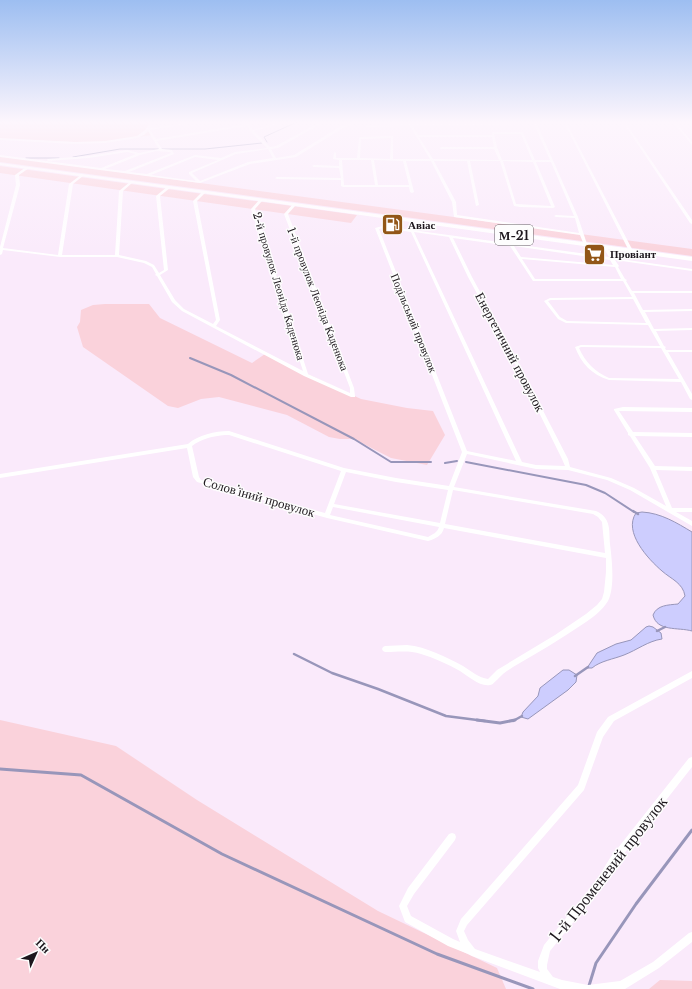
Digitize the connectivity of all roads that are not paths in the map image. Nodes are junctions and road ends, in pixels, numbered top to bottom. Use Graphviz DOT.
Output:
graph roads {
  1 [pos="27,168"];
  2 [pos="28,168"];
  3 [pos="94,168"];
  4 [pos="137,168"];
  5 [pos="166,168"];
  6 [pos="200,168"];
  7 [pos="236,168"];
  8 [pos="340,168"];
  9 [pos="374,168"];
  10 [pos="406,168"];
  11 [pos="436,168"];
  12 [pos="469,168"];
  13 [pos="504,168"];
  14 [pos="537,168"];
  15 [pos="555,168"];
  16 [pos="589,168"];
  17 [pos="655,168"];
  18 [pos="101,169"];
  19 [pos="126,173"];
  20 [pos="82,175"];
  21 [pos="148,176"];
  22 [pos="277,178"];
  23 [pos="342,179"];
  24 [pos="131,182"];
  25 [pos="200,182"];
  26 [pos="377,186"];
  27 [pos="411,186"];
  28 [pos="169,187"];
  29 [pos="192,190"];
  30 [pos="204,192"];
  31 [pos="412,192"];
  32 [pos="261,200"];
  33 [pos="294,205"];
  34 [pos="477,205"];
  35 [pos="556,216"];
  36 [pos="576,217"];
  37 [pos="692,223"];
  38 [pos="412,231"];
  39 [pos="581,234"];
  40 [pos="451,237"];
  41 [pos="585,244"];
  42 [pos="511,245"];
  43 [pos="605,247"];
  44 [pos="1,251"];
  45 [pos="631,251"];
  46 [pos="60,256"];
  47 [pos="117,256"];
  48 [pos="519,258"];
  49 [pos="613,259"];
  50 [pos="692,259"];
  51 [pos="617,266"];
  52 [pos="692,270"];
  53 [pos="157,274"];
  54 [pos="625,280"];
  55 [pos="632,292"];
  56 [pos="692,292"];
  57 [pos="635,298"];
  58 [pos="692,310"];
  59 [pos="643,311"];
  60 [pos="650,324"];
  61 [pos="213,326"];
  62 [pos="692,329"];
  63 [pos="654,330"];
  64 [pos="665,349"];
  65 [pos="692,351"];
  66 [pos="306,375"];
  67 [pos="684,382"];
  68 [pos="692,384"];
  69 [pos="692,398"];
  70 [pos="692,410"];
  71 [pos="630,434"];
  72 [pos="692,435"];
  73 [pos="189,446"];
  74 [pos="465,452"];
  75 [pos="520,463"];
  76 [pos="568,468"];
  77 [pos="652,468"];
  78 [pos="692,469"];
  79 [pos="344,470"];
  80 [pos="0,476"];
  81 [pos="451,488"];
  82 [pos="331,505"];
  83 [pos="670,510"];
  84 [pos="692,510"];
  85 [pos="327,516"];
  86 [pos="692,524"];
  87 [pos="443,525"];
  88 [pos="608,556"];
  89 [pos="385,650"];
  90 [pos="692,674"];
  91 [pos="692,761"];
  92 [pos="452,837"];
  93 [pos="692,936"];
  94 [pos="470,950"];
  95 [pos="550,981"];
  96 [pos="588,989"];
  1 -- 44 [label="street"];
  2 -- 20 [label="highway, М-21"];
  3 -- 18 [label="street"];
  4 -- 19 [label="street"];
  5 -- 21 [label="street"];
  6 -- 25 [label="street"];
  7 -- 25 [label="street"];
  8 -- 23 [label="street"];
  9 -- 26 [label="street"];
  10 -- 27 [label="street"];
  11 -- 39 [label="street"];
  12 -- 34 [label="street"];
  13 -- 14 [label="street"];
  15 -- 36 [label="street"];
  16 -- 45 [label="street"];
  17 -- 37 [label="street"];
  18 -- 19 [label="street"];
  19 -- 21 [label="street"];
  20 -- 24 [label="highway, М-21"];
  20 -- 46 [label="street"];
  21 -- 25 [label="street"];
  22 -- 23 [label="street"];
  23 -- 26 [label="street"];
  24 -- 28 [label="highway, М-21"];
  24 -- 47 [label="street"];
  25 -- 29 [label="street"];
  26 -- 27 [label="street"];
  27 -- 31 [label="street"];
  28 -- 29 [label="highway, М-21"];
  28 -- 53 [label="street"];
  29 -- 30 [label="highway, М-21"];
  30 -- 32 [label="highway, М-21"];
  30 -- 61 [label="street"];
  32 -- 33 [label="highway, М-21"];
  32 -- 66 [label="street, 2-й провулок Леоніда Каденюка"];
  33 -- 41 [label="highway, М-21"];
  33 -- 66 [label="street, 1-й провулок Леоніда Каденюка"];
  35 -- 36 [label="street"];
  36 -- 39 [label="street"];
  38 -- 40 [label="street, Подільський провулок"];
  38 -- 74 [label="street, Подільський провулок"];
  38 -- 75 [label="street"];
  39 -- 41 [label="street"];
  40 -- 42 [label="street, Подільський провулок"];
  40 -- 76 [label="street, Енергетичний провулок"];
  41 -- 43 [label="highway, М-21"];
  42 -- 48 [label="street"];
  42 -- 49 [label="street, Подільський провулок"];
  43 -- 45 [label="highway, М-21"];
  43 -- 49 [label="street"];
  44 -- 46 [label="street"];
  45 -- 50 [label="highway, М-21"];
  46 -- 47 [label="street"];
  47 -- 53 [label="street"];
  48 -- 51 [label="street"];
  48 -- 54 [label="street"];
  49 -- 51 [label="street"];
  49 -- 52 [label="street, Подільський провулок"];
  51 -- 54 [label="street"];
  53 -- 61 [label="street"];
  54 -- 55 [label="street"];
  55 -- 56 [label="street"];
  55 -- 57 [label="street"];
  57 -- 59 [label="street"];
  57 -- 60 [label="street"];
  58 -- 59 [label="street"];
  59 -- 60 [label="street"];
  60 -- 63 [label="street"];
  61 -- 66 [label="street"];
  62 -- 63 [label="street"];
  63 -- 64 [label="street"];
  64 -- 65 [label="street"];
  64 -- 67 [label="street"];
  64 -- 67 [label="street"];
  67 -- 68 [label="street"];
  67 -- 69 [label="street"];
  70 -- 71 [label="street"];
  71 -- 72 [label="street"];
  71 -- 77 [label="street"];
  73 -- 79 [label="street"];
  73 -- 80 [label="street"];
  73 -- 85 [label="street, Соловʼїний провулок"];
  74 -- 75 [label="street"];
  74 -- 81 [label="street"];
  75 -- 76 [label="street"];
  76 -- 83 [label="street"];
  77 -- 78 [label="street"];
  77 -- 83 [label="street"];
  79 -- 81 [label="street"];
  79 -- 82 [label="street, Соловʼїний провулок"];
  81 -- 87 [label="street"];
  81 -- 88 [label="street"];
  82 -- 85 [label="street, Соловʼїний провулок"];
  82 -- 87 [label="street, Соловʼїний провулок"];
  83 -- 84 [label="street"];
  83 -- 86 [label="street"];
  85 -- 87 [label="street, Соловʼїний провулок"];
  87 -- 88 [label="street, Соловʼїний провулок"];
  88 -- 89 [label="street"];
  90 -- 94 [label="street"];
  91 -- 95 [label="street, 1-й Променевий провулок"];
  92 -- 94 [label="street"];
  93 -- 96 [label="street"];
  94 -- 95 [label="street"];
  95 -- 96 [label="street"];
}
